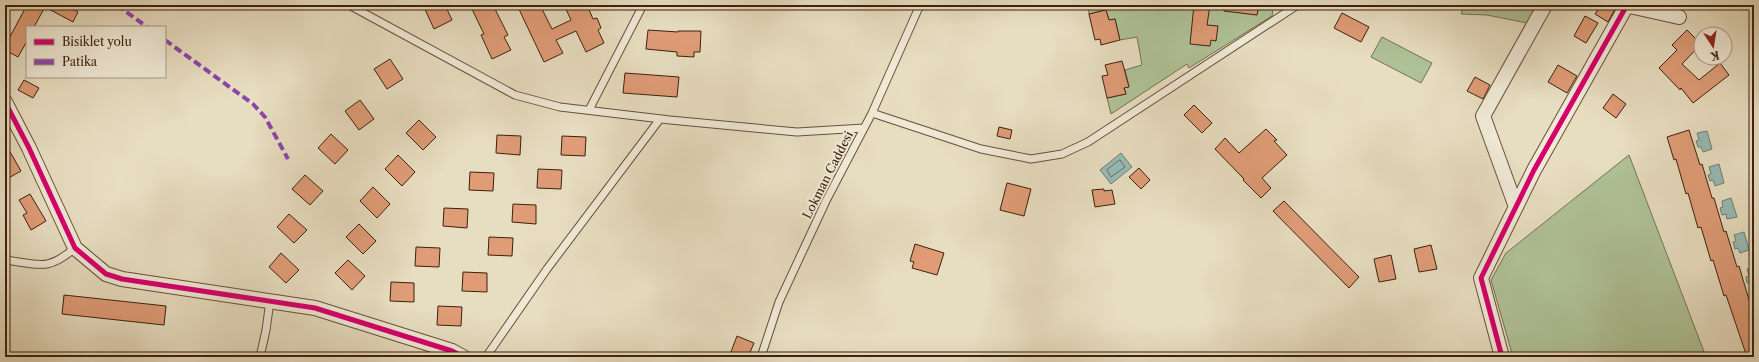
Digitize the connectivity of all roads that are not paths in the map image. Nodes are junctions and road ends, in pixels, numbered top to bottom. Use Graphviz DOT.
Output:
graph roads {
  1 [pos="349,5"];
  2 [pos="643,5"];
  3 [pos="920,5"];
  4 [pos="1545,5"];
  5 [pos="1626,5"];
  6 [pos="1296,6"];
  7 [pos="1679,17"];
  8 [pos="5,102"];
  9 [pos="589,110"];
  10 [pos="872,113"];
  11 [pos="660,119"];
  12 [pos="864,128"];
  13 [pos="1516,207"];
  14 [pos="75,248"];
  15 [pos="5,260"];
  16 [pos="270,301"];
  17 [pos="260,357"];
  18 [pos="464,357"];
  19 [pos="486,357"];
  20 [pos="761,357"];
  21 [pos="1502,357"];
  1 -- 9 [label="lane"];
  2 -- 9 [label="lane"];
  3 -- 10 [label="lane, Lokman Caddesi"];
  4 -- 13 [label="street"];
  5 -- 7 [label="street"];
  5 -- 13 [label="street"];
  6 -- 10 [label="lane"];
  8 -- 14 [label="street"];
  9 -- 11 [label="lane"];
  10 -- 12 [label="lane, Lokman Caddesi"];
  11 -- 12 [label="lane"];
  11 -- 19 [label="lane"];
  12 -- 20 [label="lane, Lokman Caddesi"];
  13 -- 21 [label="street"];
  14 -- 15 [label="lane"];
  14 -- 16 [label="street"];
  16 -- 17 [label="lane"];
  16 -- 18 [label="street"];
}
